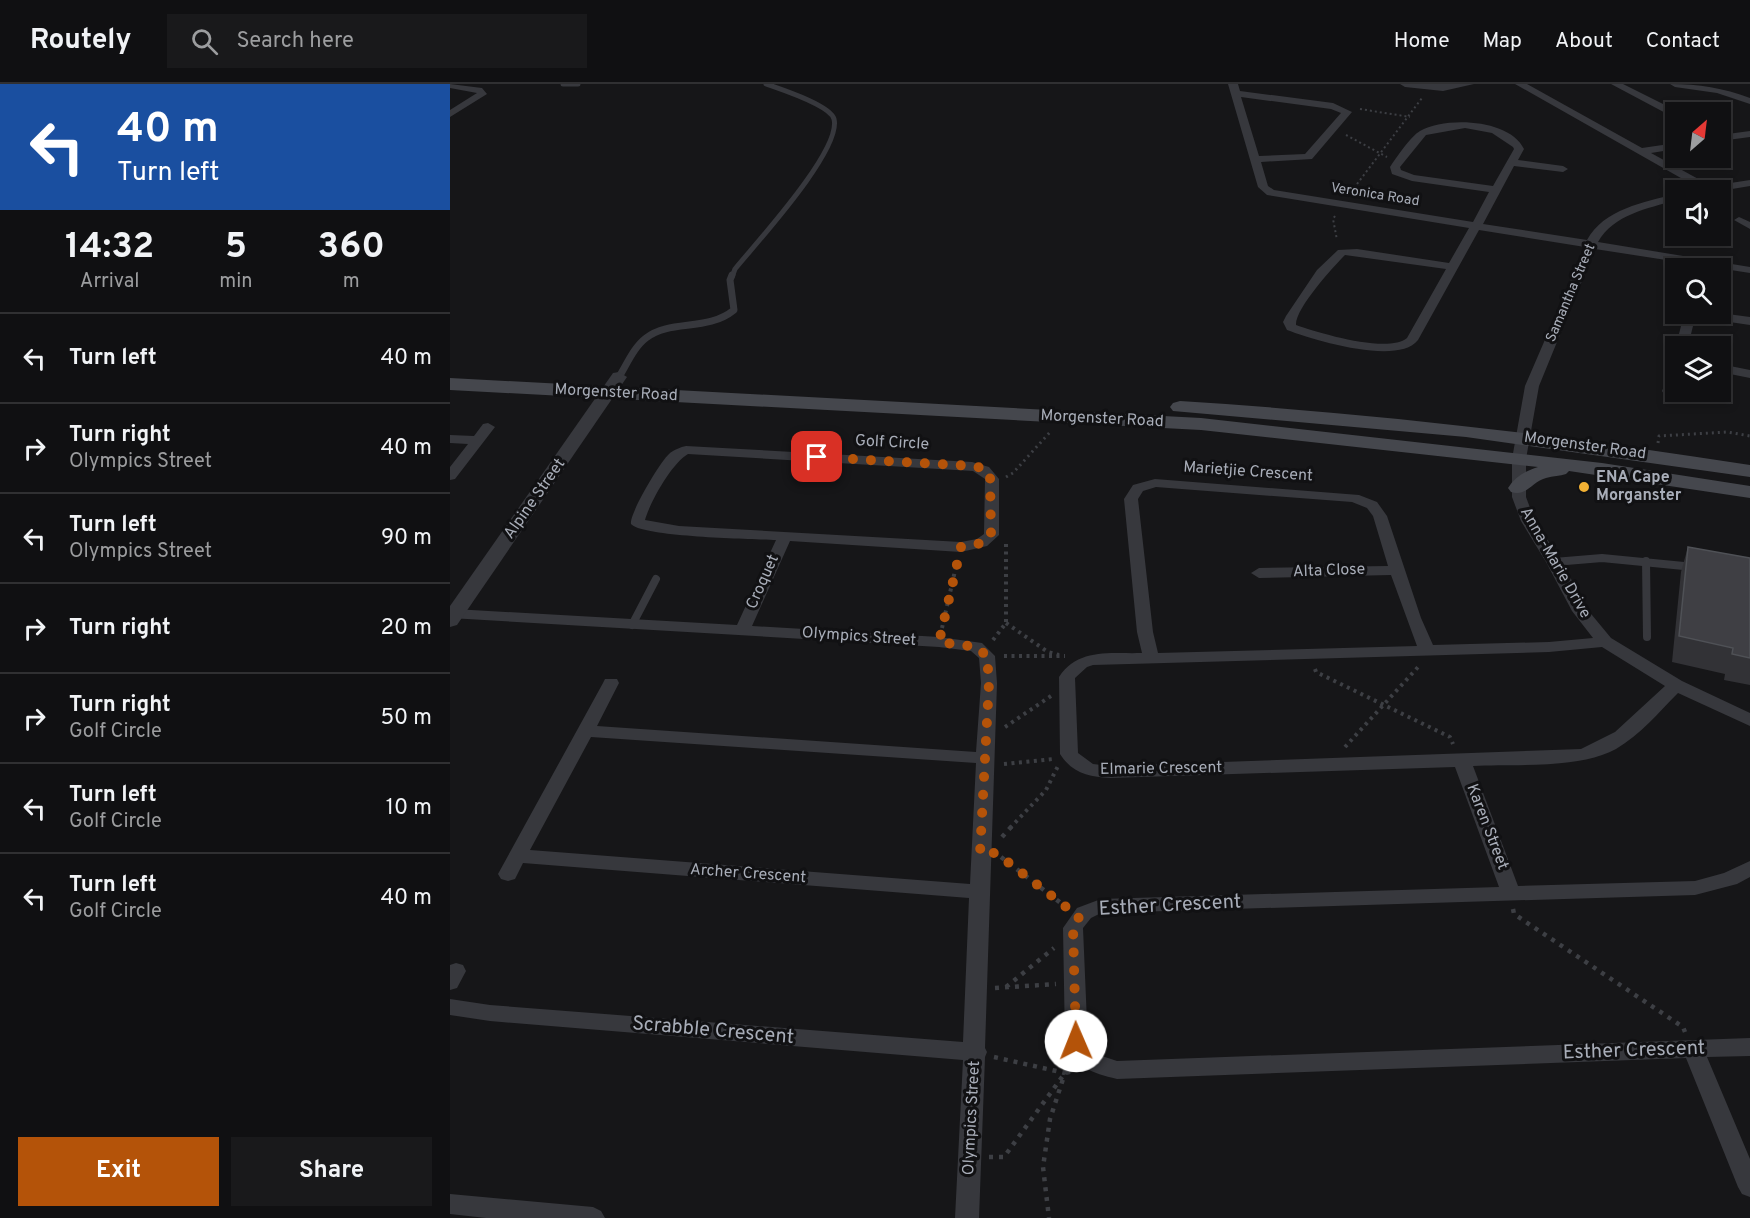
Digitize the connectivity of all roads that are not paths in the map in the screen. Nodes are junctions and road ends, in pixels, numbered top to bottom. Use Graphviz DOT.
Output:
graph roads {
  1 [pos="563,84"];
  2 [pos="578,84"];
  3 [pos="766,84"];
  4 [pos="1405,84"];
  5 [pos="1469,84"];
  6 [pos="1520,84"];
  7 [pos="1642,84"];
  8 [pos="1675,84"];
  9 [pos="450,85"];
  10 [pos="1619,86"];
  11 [pos="1234,88"];
  12 [pos="1750,101"];
  13 [pos="1665,109"];
  14 [pos="450,114"];
  15 [pos="1750,134"];
  16 [pos="1731,137"];
  17 [pos="1665,148"];
  18 [pos="1642,151"];
  19 [pos="1254,159"];
  20 [pos="1513,163"];
  21 [pos="1563,170"];
  22 [pos="1691,180"];
  23 [pos="1750,183"];
  24 [pos="1731,186"];
  25 [pos="1496,190"];
  26 [pos="1665,200"];
  27 [pos="1739,220"];
  28 [pos="1476,226"];
  29 [pos="1750,226"];
  30 [pos="1592,244"];
  31 [pos="1665,258"];
  32 [pos="1452,267"];
  33 [pos="1731,268"];
  34 [pos="1750,270"];
  35 [pos="1731,318"];
  36 [pos="1750,321"];
  37 [pos="450,368"];
  38 [pos="1731,370"];
  39 [pos="1750,374"];
  40 [pos="450,384"];
  41 [pos="614,385"];
  42 [pos="488,427"];
  43 [pos="1523,437"];
  44 [pos="450,439"];
  45 [pos="478,440"];
  46 [pos="1519,459"];
  47 [pos="1750,471"];
  48 [pos="1642,475"];
  49 [pos="450,476"];
  50 [pos="1518,488"];
  51 [pos="1750,492"];
  52 [pos="785,536"];
  53 [pos="1646,561"];
  54 [pos="1554,562"];
  55 [pos="1398,570"];
  56 [pos="1707,570"];
  57 [pos="1259,573"];
  58 [pos="657,579"];
  59 [pos="452,618"];
  60 [pos="632,625"];
  61 [pos="743,629"];
  62 [pos="1647,637"];
  63 [pos="1605,642"];
  64 [pos="1423,651"];
  65 [pos="1151,658"];
  66 [pos="611,683"];
  67 [pos="1676,685"];
  68 [pos="1750,720"];
  69 [pos="585,731"];
  70 [pos="984,758"];
  71 [pos="1462,761"];
  72 [pos="518,856"];
  73 [pos="1750,868"];
  74 [pos="508,874"];
  75 [pos="978,892"];
  76 [pos="1511,893"];
  77 [pos="450,1007"];
  78 [pos="1750,1047"];
  79 [pos="1693,1049"];
  80 [pos="976,1052"];
  81 [pos="1750,1187"];
  82 [pos="450,1204"];
  83 [pos="593,1218"];
  84 [pos="967,1218"];
  1 -- 2 [label="lane"];
  3 -- 41 [label="lane"];
  4 -- 5 [label="street"];
  6 -- 18 [label="street"];
  7 -- 10 [label="street"];
  8 -- 12 [label="street"];
  9 -- 14 [label="street"];
  10 -- 13 [label="street"];
  11 -- 19 [label="street, Veronica Road"];
  11 -- 19 [label="street"];
  15 -- 16 [label="street"];
  17 -- 18 [label="street"];
  18 -- 22 [label="street"];
  19 -- 28 [label="street, Veronica Road"];
  20 -- 21 [label="street"];
  20 -- 25 [label="street"];
  20 -- 25 [label="street"];
  23 -- 24 [label="street"];
  25 -- 28 [label="street"];
  26 -- 30 [label="street, Samantha Street"];
  27 -- 29 [label="street"];
  28 -- 30 [label="street, Veronica Road"];
  28 -- 32 [label="street"];
  30 -- 31 [label="street, Veronica Road"];
  30 -- 43 [label="street, Samantha Street"];
  32 -- 32 [label="street"];
  33 -- 34 [label="street, Veronica Road"];
  35 -- 36 [label="street"];
  37 -- 41 [label="main road, Morgenster Road"];
  38 -- 39 [label="street"];
  40 -- 41 [label="main road, Morgenster Road"];
  41 -- 43 [label="main road, Morgenster Road"];
  41 -- 46 [label="main road, Morgenster Road"];
  41 -- 59 [label="street, Alpine Street"];
  42 -- 45 [label="street"];
  43 -- 46 [label="street, Samantha Street"];
  43 -- 47 [label="main road, Morgenster Road"];
  44 -- 45 [label="street"];
  45 -- 49 [label="street"];
  46 -- 48 [label="main road, Morgenster Road"];
  46 -- 50 [label="street, Anna-Marie Drive"];
  48 -- 50 [label="main road"];
  48 -- 51 [label="main road, Morgenster Road"];
  50 -- 54 [label="street, Anna-Marie Drive"];
  52 -- 52 [label="street, Golf Circle"];
  52 -- 61 [label="street, Croquet"];
  53 -- 54 [label="lane"];
  53 -- 56 [label="lane"];
  53 -- 62 [label="lane"];
  54 -- 63 [label="street, Anna-Marie Drive"];
  55 -- 57 [label="street, Alta Close"];
  55 -- 64 [label="street, Marietjie Crescent"];
  55 -- 65 [label="street, Marietjie Crescent"];
  58 -- 60 [label="lane"];
  59 -- 60 [label="street, Olympics Street"];
  60 -- 61 [label="street, Olympics Street"];
  61 -- 70 [label="street, Olympics Street"];
  63 -- 64 [label="street"];
  63 -- 67 [label="street, Anna-Marie Drive"];
  64 -- 65 [label="street"];
  65 -- 71 [label="street, Elmarie Crescent"];
  66 -- 69 [label="street"];
  67 -- 68 [label="street, Anna-Marie Drive"];
  67 -- 71 [label="street, Elmarie Crescent"];
  69 -- 70 [label="street"];
  69 -- 72 [label="street"];
  70 -- 75 [label="street, Olympics Street"];
  71 -- 76 [label="street, Karen Street"];
  72 -- 74 [label="street"];
  72 -- 75 [label="street, Archer Crescent"];
  73 -- 76 [label="street, Esther Crescent"];
  75 -- 80 [label="street, Olympics Street"];
  76 -- 79 [label="street, Esther Crescent"];
  77 -- 80 [label="street, Scrabble Crescent"];
  78 -- 79 [label="street, Esther Crescent"];
  79 -- 81 [label="street"];
  80 -- 84 [label="street, Olympics Street"];
  82 -- 83 [label="street"];
}
